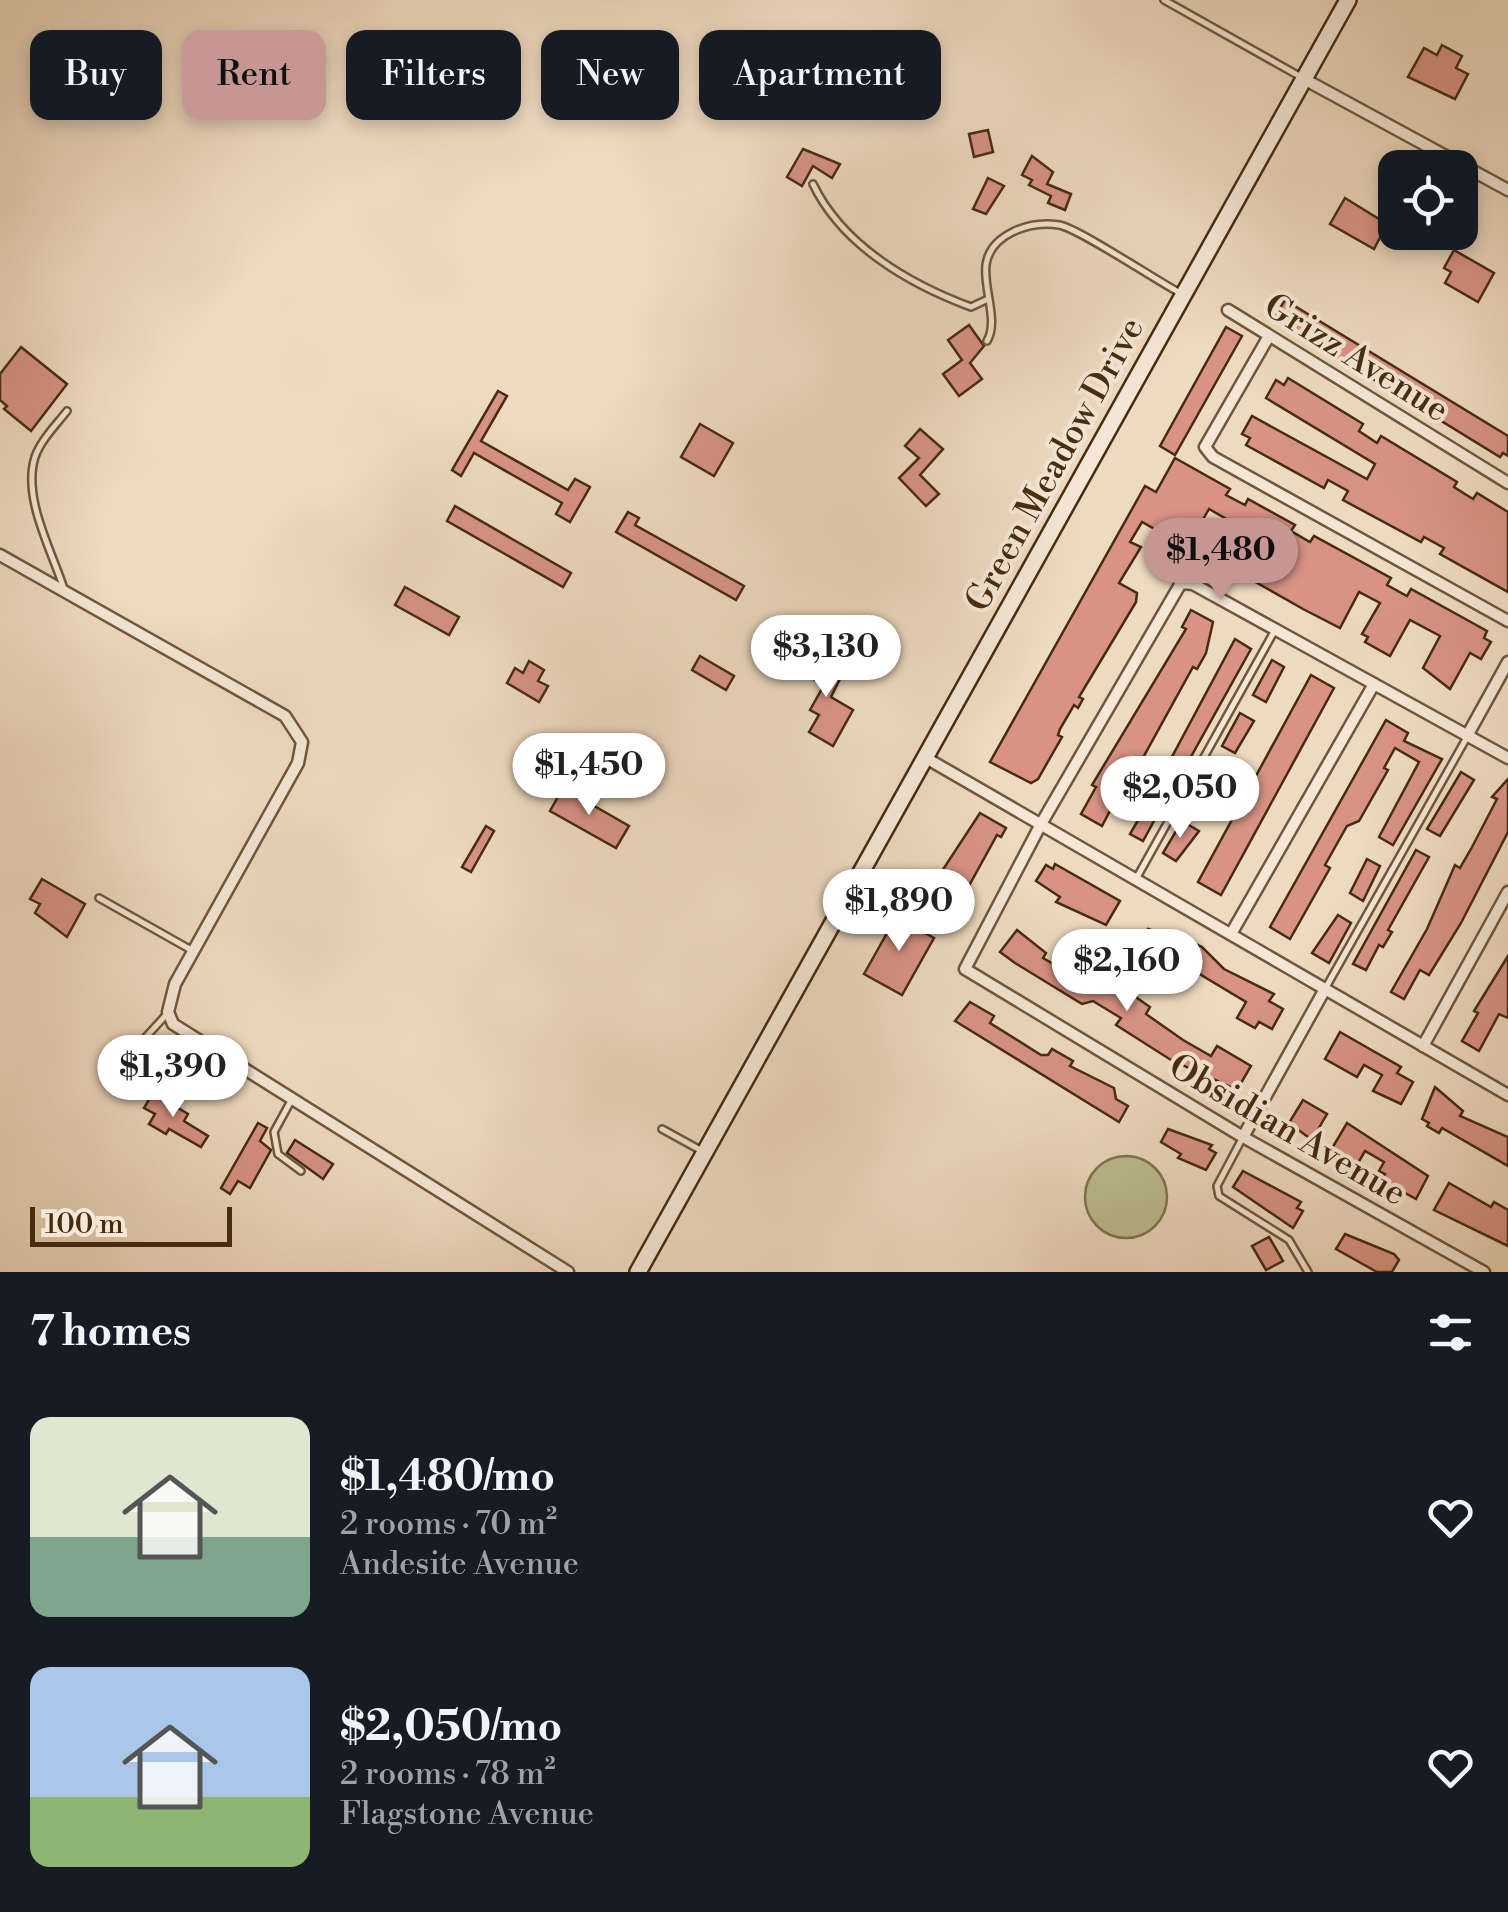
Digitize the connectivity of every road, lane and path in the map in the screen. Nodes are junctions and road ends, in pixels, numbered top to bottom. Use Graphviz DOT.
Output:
graph roads {
  1 [pos="1164,0"];
  2 [pos="1348,0"];
  3 [pos="1304,79"];
  4 [pos="814,184"];
  5 [pos="1508,190"];
  6 [pos="1182,295"];
  7 [pos="986,300"];
  8 [pos="1228,310"];
  9 [pos="1269,336"];
  10 [pos="988,341"];
  11 [pos="68,411"];
  12 [pos="1508,483"];
  13 [pos="0,555"];
  14 [pos="65,592"];
  15 [pos="1508,621"];
  16 [pos="1275,630"];
  17 [pos="1508,662"];
  18 [pos="1374,684"];
  19 [pos="1468,736"];
  20 [pos="926,758"];
  21 [pos="1508,758"];
  22 [pos="1040,824"];
  23 [pos="1136,879"];
  24 [pos="1508,892"];
  25 [pos="99,898"];
  26 [pos="1231,934"];
  27 [pos="193,951"];
  28 [pos="1325,990"];
  29 [pos="168,1012"];
  30 [pos="145,1038"];
  31 [pos="1423,1046"];
  32 [pos="1508,1096"];
  33 [pos="292,1099"];
  34 [pos="662,1128"];
  35 [pos="1243,1138"];
  36 [pos="705,1153"];
  37 [pos="301,1171"];
  38 [pos="568,1272"];
  39 [pos="638,1272"];
  40 [pos="1308,1272"];
  41 [pos="1484,1272"];
  1 -- 3 [label="lane"];
  2 -- 3 [label="main road, Green Meadow Drive"];
  3 -- 5 [label="street"];
  3 -- 6 [label="main road, Green Meadow Drive"];
  4 -- 7 [label="lane"];
  6 -- 7 [label="lane"];
  6 -- 20 [label="main road, Green Meadow Drive"];
  7 -- 10 [label="lane"];
  8 -- 9 [label="street, Grizz Avenue"];
  9 -- 12 [label="street, Grizz Avenue"];
  9 -- 15 [label="street"];
  11 -- 14 [label="lane"];
  13 -- 14 [label="street"];
  14 -- 27 [label="street"];
  16 -- 18 [label="street"];
  16 -- 22 [label="street"];
  16 -- 23 [label="lane"];
  17 -- 19 [label="street"];
  18 -- 19 [label="street"];
  18 -- 26 [label="street"];
  19 -- 21 [label="street"];
  19 -- 28 [label="lane"];
  20 -- 22 [label="street"];
  20 -- 36 [label="main road, Green Meadow Drive"];
  22 -- 23 [label="street"];
  22 -- 35 [label="street, Obsidian Avenue"];
  23 -- 26 [label="street"];
  24 -- 31 [label="street"];
  25 -- 27 [label="lane"];
  26 -- 28 [label="street"];
  27 -- 29 [label="street"];
  28 -- 31 [label="street"];
  28 -- 35 [label="street"];
  29 -- 30 [label="lane"];
  29 -- 33 [label="street"];
  31 -- 32 [label="street"];
  33 -- 37 [label="lane"];
  33 -- 38 [label="street"];
  34 -- 36 [label="lane"];
  35 -- 40 [label="lane"];
  35 -- 41 [label="street, Obsidian Avenue"];
  36 -- 39 [label="main road, Green Meadow Drive"];
}
